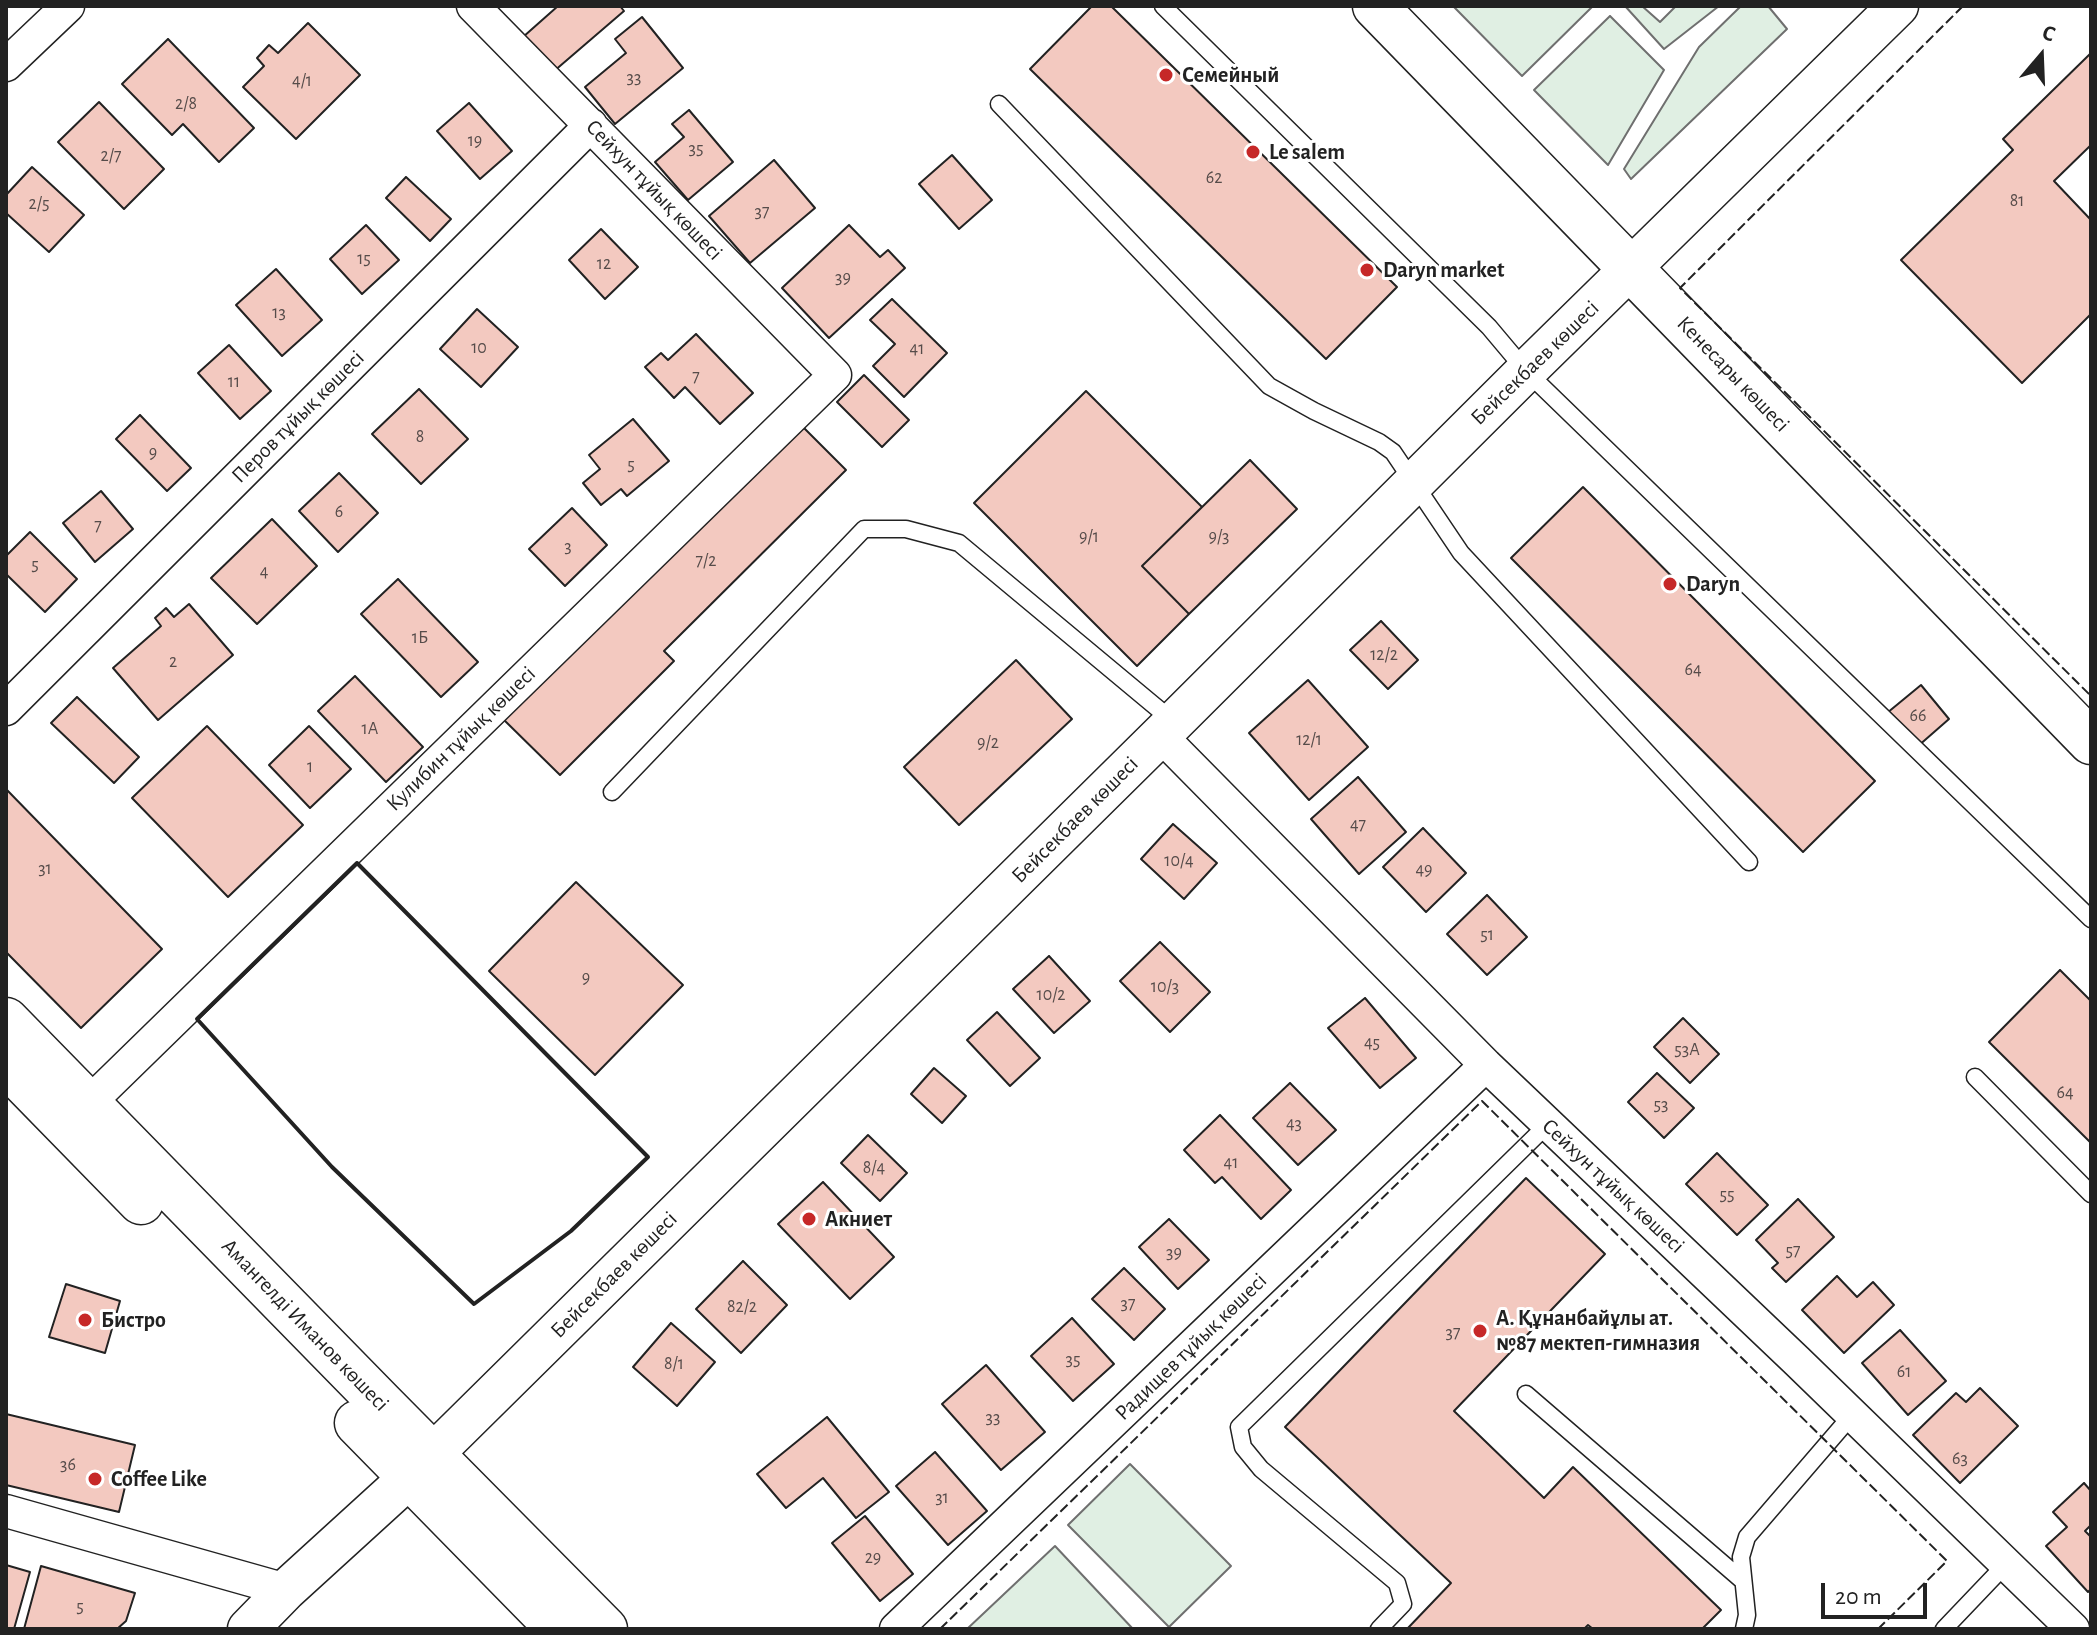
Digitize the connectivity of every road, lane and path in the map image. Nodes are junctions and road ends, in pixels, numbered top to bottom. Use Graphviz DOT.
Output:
graph roads {
  1 [pos="68,6"];
  2 [pos="473,6"];
  3 [pos="1163,6"];
  4 [pos="1375,6"];
  5 [pos="1898,6"];
  6 [pos="6,65"];
  7 [pos="999,104"];
  8 [pos="591,125"];
  9 [pos="1632,269"];
  10 [pos="1526,371"];
  11 [pos="835,375"];
  12 [pos="1414,482"];
  13 [pos="6,709"];
  14 [pos="1167,729"];
  15 [pos="2091,742"];
  16 [pos="612,792"];
  17 [pos="1749,862"];
  18 [pos="2091,919"];
  19 [pos="6,1020"];
  20 [pos="6,1064"];
  21 [pos="1486,1065"];
  22 [pos="1975,1077"];
  23 [pos="88,1104"];
  24 [pos="1547,1125"];
  25 [pos="2091,1194"];
  26 [pos="1526,1394"];
  27 [pos="1852,1415"];
  28 [pos="421,1466"];
  29 [pos="6,1511"];
  30 [pos="2006,1564"];
  31 [pos="1743,1581"];
  32 [pos="286,1590"];
  33 [pos="248,1629"];
  34 [pos="559,1629"];
  35 [pos="605,1629"];
  36 [pos="896,1629"];
  37 [pos="1379,1629"];
  38 [pos="1744,1629"];
  39 [pos="1944,1629"];
  40 [pos="2073,1629"];
  1 -- 6 [label="street"];
  2 -- 8 [label="street, Сейхун тұйық көшесі"];
  3 -- 10 [label="lane"];
  4 -- 9 [label="main road, Кенесары көшесі"];
  5 -- 9 [label="street, Бейсекбаев көшесі"];
  7 -- 12 [label="lane"];
  8 -- 11 [label="street, Сейхун тұйық көшесі"];
  8 -- 13 [label="street, Перов тұйық көшесі"];
  9 -- 10 [label="street, Бейсекбаев көшесі"];
  9 -- 15 [label="main road, Кенесары көшесі"];
  10 -- 12 [label="street, Бейсекбаев көшесі"];
  10 -- 18 [label="lane"];
  11 -- 23 [label="street, Кулибин тұйық көшесі"];
  12 -- 14 [label="street, Бейсекбаев көшесі"];
  12 -- 17 [label="lane"];
  14 -- 16 [label="lane"];
  14 -- 21 [label="street, Сейхун тұйық көшесі"];
  14 -- 28 [label="street, Бейсекбаев көшесі"];
  19 -- 23 [label="main road, Амангелді Иманов көшесі"];
  20 -- 28 [label="main road, Амангелді Иманов көшесі"];
  21 -- 24 [label="street, Сейхун тұйық көшесі"];
  21 -- 36 [label="street, Радищев тұйық көшесі"];
  22 -- 25 [label="lane"];
  23 -- 28 [label="main road, Амангелді Иманов көшесі"];
  24 -- 27 [label="street, Сейхун тұйық көшесі"];
  24 -- 37 [label="lane"];
  26 -- 31 [label="lane"];
  27 -- 30 [label="street, Сейхун тұйық көшесі"];
  27 -- 31 [label="lane"];
  28 -- 32 [label="street, Бейсекбаев көшесі"];
  28 -- 34 [label="main road, Амангелді Иманов көшесі"];
  28 -- 35 [label="main road, Амангелді Иманов көшесі"];
  29 -- 32 [label="street"];
  30 -- 39 [label="lane"];
  30 -- 40 [label="street, Сейхун тұйық көшесі"];
  31 -- 38 [label="lane"];
  32 -- 33 [label="street, Бейсекбаев көшесі"];
}
